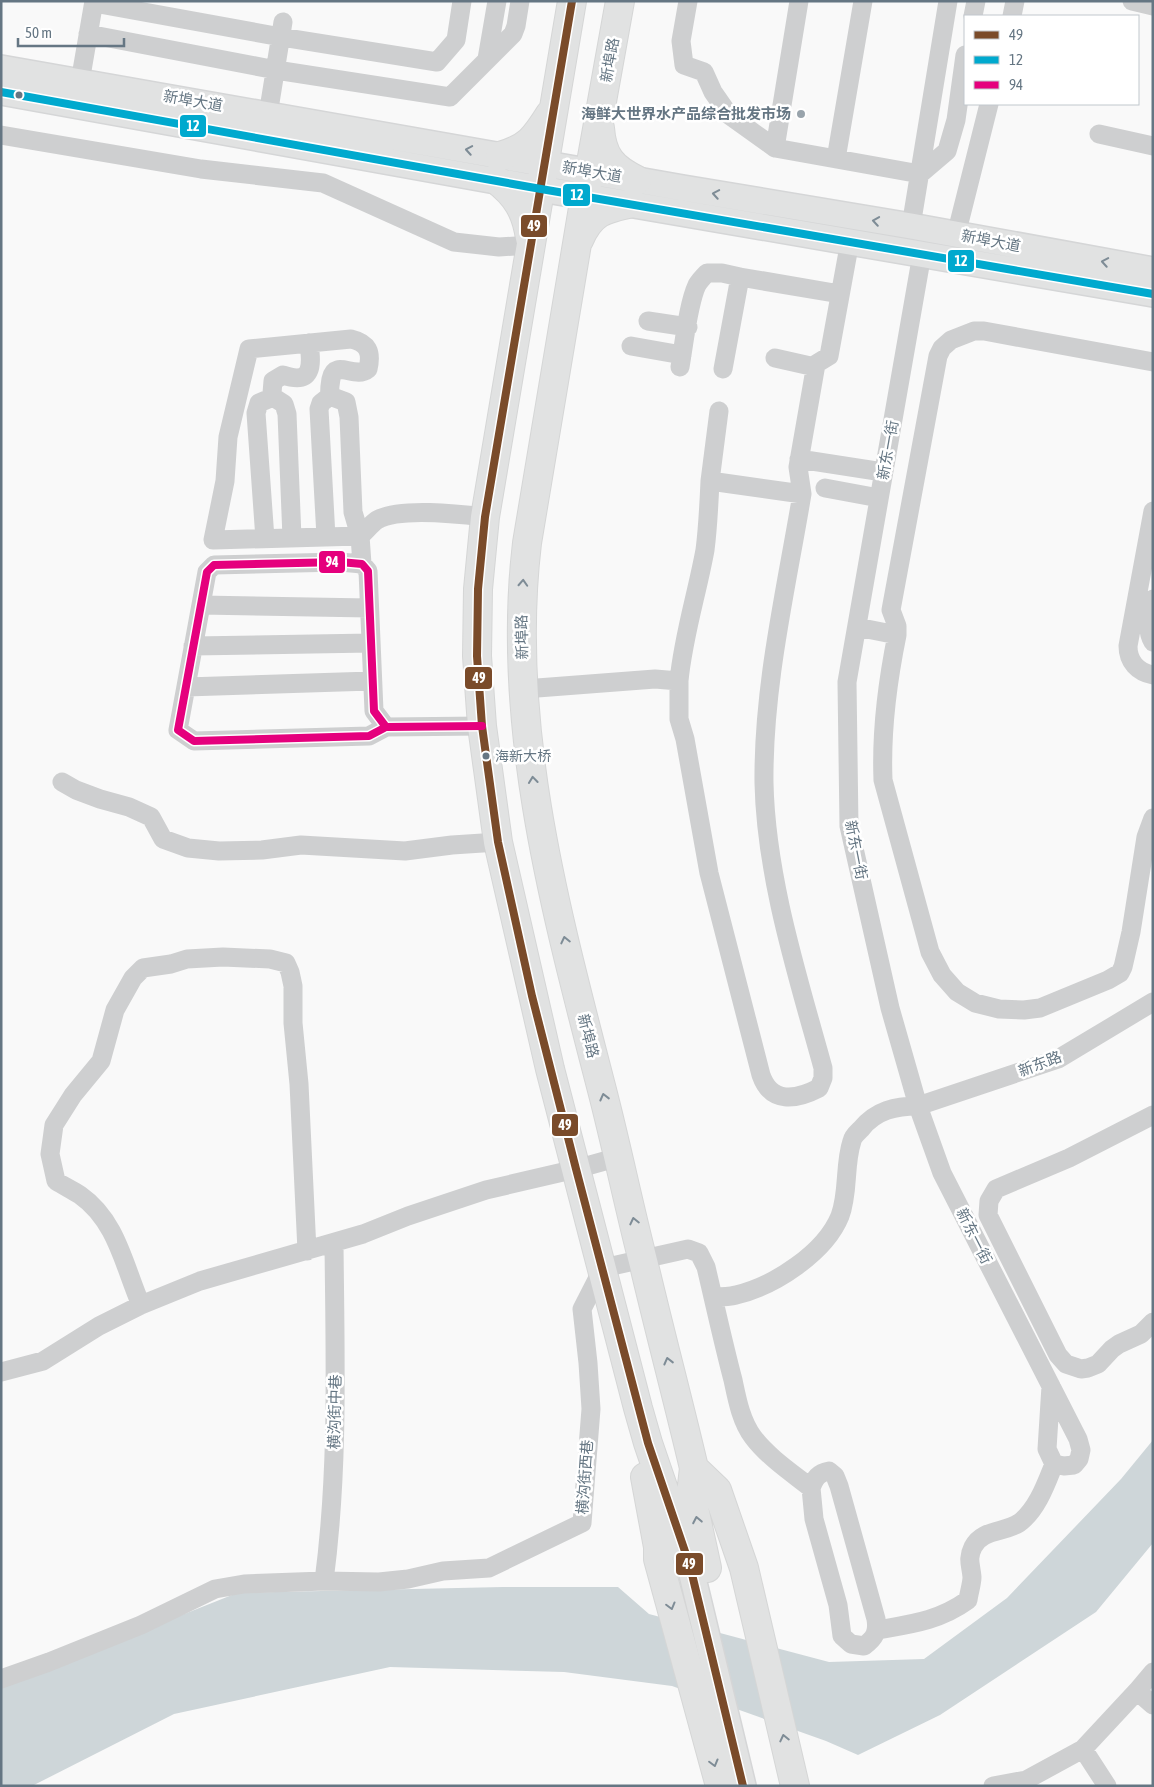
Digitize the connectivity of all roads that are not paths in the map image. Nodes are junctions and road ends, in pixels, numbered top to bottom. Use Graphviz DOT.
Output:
graph roads {
  1 [pos="462,1"];
  2 [pos="497,1"];
  3 [pos="520,1"];
  4 [pos="572,1"];
  5 [pos="620,1"];
  6 [pos="688,1"];
  7 [pos="799,1"];
  8 [pos="863,1"];
  9 [pos="948,1"];
  10 [pos="976,1"];
  11 [pos="1015,1"];
  12 [pos="1132,1"];
  13 [pos="94,2"];
  14 [pos="1153,6"];
  15 [pos="973,15"];
  16 [pos="1012,15"];
  17 [pos="282,30"];
  18 [pos="88,34"];
  19 [pos="487,59"];
  20 [pos="964,62"];
  21 [pos="1,68"];
  22 [pos="276,70"];
  23 [pos="80,82"];
  24 [pos="1,92"];
  25 [pos="989,105"];
  26 [pos="554,108"];
  27 [pos="268,115"];
  28 [pos="599,120"];
  29 [pos="1099,134"];
  30 [pos="1,135"];
  31 [pos="1153,146"];
  32 [pos="775,148"];
  33 [pos="836,159"];
  34 [pos="497,168"];
  35 [pos="920,174"];
  36 [pos="543,176"];
  37 [pos="587,184"];
  38 [pos="635,192"];
  39 [pos="911,226"];
  40 [pos="956,235"];
  41 [pos="850,241"];
  42 [pos="532,245"];
  43 [pos="577,246"];
  44 [pos="922,254"];
  45 [pos="1153,270"];
  46 [pos="740,277"];
  47 [pos="840,294"];
  48 [pos="1153,294"];
  49 [pos="648,321"];
  50 [pos="688,327"];
  51 [pos="309,343"];
  52 [pos="631,346"];
  53 [pos="775,358"];
  54 [pos="1153,362"];
  55 [pos="815,367"];
  56 [pos="723,370"];
  57 [pos="330,396"];
  58 [pos="273,398"];
  59 [pos="719,411"];
  60 [pos="799,459"];
  61 [pos="883,472"];
  62 [pos="710,481"];
  63 [pos="825,488"];
  64 [pos="802,494"];
  65 [pos="879,498"];
  66 [pos="1153,511"];
  67 [pos="485,517"];
  68 [pos="360,536"];
  69 [pos="326,537"];
  70 [pos="292,538"];
  71 [pos="265,539"];
  72 [pos="362,564"];
  73 [pos="1153,600"];
  74 [pos="201,605"];
  75 [pos="369,608"];
  76 [pos="857,628"];
  77 [pos="897,634"];
  78 [pos="1153,642"];
  79 [pos="370,643"];
  80 [pos="193,646"];
  81 [pos="1153,676"];
  82 [pos="372,681"];
  83 [pos="679,681"];
  84 [pos="186,687"];
  85 [pos="524,688"];
  86 [pos="482,726"];
  87 [pos="386,727"];
  88 [pos="62,782"];
  89 [pos="1153,818"];
  90 [pos="498,842"];
  91 [pos="1153,1002"];
  92 [pos="918,1106"];
  93 [pos="1153,1115"];
  94 [pos="619,1156"];
  95 [pos="576,1169"];
  96 [pos="334,1243"];
  97 [pos="307,1252"];
  98 [pos="643,1263"];
  99 [pos="605,1281"];
  100 [pos="713,1297"];
  101 [pos="141,1305"];
  102 [pos="1153,1322"];
  103 [pos="1,1372"];
  104 [pos="1051,1386"];
  105 [pos="648,1443"];
  106 [pos="1054,1464"];
  107 [pos="694,1468"];
  108 [pos="811,1488"];
  109 [pos="698,1567"];
  110 [pos="324,1580"];
  111 [pos="877,1630"];
  112 [pos="1153,1672"];
  113 [pos="1,1679"];
  114 [pos="1137,1691"];
  115 [pos="1153,1705"];
  116 [pos="1083,1749"];
  117 [pos="720,1786"];
  118 [pos="743,1786"];
  119 [pos="759,1786"];
  120 [pos="795,1786"];
  121 [pos="993,1786"];
  122 [pos="1107,1786"];
  1 -- 17 [label="street"];
  2 -- 19 [label="street"];
  3 -- 19 [label="street"];
  4 -- 26 [label="highway"];
  5 -- 28 [label="highway, 新埠路"];
  6 -- 32 [label="street"];
  7 -- 32 [label="street"];
  8 -- 33 [label="street"];
  9 -- 35 [label="street"];
  10 -- 15 [label="street"];
  11 -- 16 [label="street"];
  12 -- 14 [label="street"];
  13 -- 17 [label="street"];
  13 -- 18 [label="street"];
  17 -- 22 [label="street"];
  18 -- 22 [label="street"];
  18 -- 23 [label="street"];
  19 -- 22 [label="street"];
  20 -- 35 [label="street"];
  21 -- 23 [label="main road, 新埠大道"];
  22 -- 27 [label="street"];
  23 -- 27 [label="main road, 新埠大道"];
  24 -- 34 [label="main road, 新埠大道"];
  25 -- 40 [label="street"];
  26 -- 34 [label="highway"];
  26 -- 36 [label="highway"];
  34 -- 27 [label="main road, 新埠大道, one-way"];
  28 -- 37 [label="highway, 新埠路"];
  28 -- 38 [label="highway"];
  29 -- 31 [label="street"];
  30 -- 42 [label="street"];
  32 -- 33 [label="street"];
  33 -- 35 [label="street"];
  34 -- 36 [label="main road, 新埠大道"];
  34 -- 42 [label="highway"];
  35 -- 39 [label="street"];
  36 -- 37 [label="main road, 新埠大道"];
  36 -- 42 [label="highway"];
  37 -- 38 [label="main road, 新埠大道"];
  37 -- 43 [label="highway, 新埠路"];
  39 -- 38 [label="main road, 新埠大道, one-way"];
  38 -- 41 [label="main road, 新埠大道"];
  38 -- 43 [label="highway"];
  39 -- 40 [label="main road, 新埠大道"];
  45 -- 40 [label="main road, 新埠大道, one-way"];
  41 -- 44 [label="main road, 新埠大道"];
  41 -- 47 [label="street"];
  42 -- 67 [label="highway"];
  85 -- 43 [label="highway, 新埠路, one-way"];
  44 -- 48 [label="main road, 新埠大道"];
  44 -- 61 [label="street, 新东一街"];
  46 -- 47 [label="street"];
  46 -- 50 [label="street"];
  46 -- 56 [label="street"];
  47 -- 55 [label="street"];
  49 -- 50 [label="street"];
  50 -- 52 [label="street"];
  51 -- 57 [label="street"];
  51 -- 58 [label="street"];
  51 -- 71 [label="street"];
  53 -- 55 [label="street"];
  54 -- 77 [label="street"];
  55 -- 60 [label="street"];
  57 -- 68 [label="street"];
  57 -- 69 [label="street"];
  58 -- 70 [label="street"];
  58 -- 71 [label="street"];
  59 -- 62 [label="street"];
  60 -- 61 [label="street"];
  60 -- 64 [label="street"];
  61 -- 65 [label="street, 新东一街"];
  62 -- 64 [label="street"];
  62 -- 83 [label="street"];
  63 -- 65 [label="street"];
  64 -- 83 [label="street"];
  65 -- 76 [label="street, 新东一街"];
  66 -- 81 [label="street"];
  67 -- 68 [label="street"];
  67 -- 86 [label="highway"];
  68 -- 69 [label="street"];
  68 -- 72 [label="street"];
  69 -- 70 [label="street"];
  70 -- 71 [label="street"];
  72 -- 74 [label="street"];
  72 -- 75 [label="street"];
  73 -- 78 [label="street"];
  74 -- 75 [label="street"];
  74 -- 80 [label="street"];
  75 -- 79 [label="street"];
  76 -- 77 [label="street"];
  76 -- 92 [label="street, 新东一街"];
  77 -- 89 [label="street"];
  79 -- 80 [label="street"];
  79 -- 82 [label="street"];
  80 -- 84 [label="street"];
  82 -- 84 [label="street"];
  82 -- 87 [label="street"];
  83 -- 85 [label="street"];
  84 -- 87 [label="street"];
  94 -- 85 [label="highway, 新埠路, one-way"];
  86 -- 87 [label="street"];
  86 -- 90 [label="highway"];
  88 -- 90 [label="street"];
  90 -- 95 [label="highway"];
  91 -- 92 [label="street, 新东路"];
  92 -- 100 [label="street, 新东路"];
  92 -- 104 [label="street, 新东一街"];
  93 -- 102 [label="street"];
  94 -- 95 [label="street"];
  98 -- 94 [label="highway, 新埠路, one-way"];
  95 -- 96 [label="street"];
  95 -- 99 [label="highway"];
  96 -- 97 [label="street"];
  96 -- 110 [label="street, 横沟街中巷"];
  97 -- 101 [label="street"];
  97 -- 101 [label="street"];
  98 -- 99 [label="street"];
  98 -- 100 [label="street"];
  107 -- 98 [label="highway, 新埠路, one-way"];
  99 -- 105 [label="highway"];
  99 -- 110 [label="street, 横沟街西巷"];
  100 -- 108 [label="street"];
  101 -- 103 [label="street"];
  104 -- 106 [label="street"];
  104 -- 106 [label="street, 新东一街"];
  105 -- 109 [label="highway"];
  105 -- 117 [label="highway, one-way"];
  106 -- 111 [label="street"];
  109 -- 107 [label="highway, one-way"];
  120 -- 107 [label="highway, one-way"];
  108 -- 111 [label="street"];
  108 -- 111 [label="street"];
  109 -- 118 [label="main road"];
  109 -- 119 [label="main road"];
  110 -- 113 [label="street"];
  112 -- 114 [label="street"];
  114 -- 115 [label="street"];
  114 -- 116 [label="street"];
  116 -- 121 [label="street"];
  116 -- 122 [label="street"];
}
